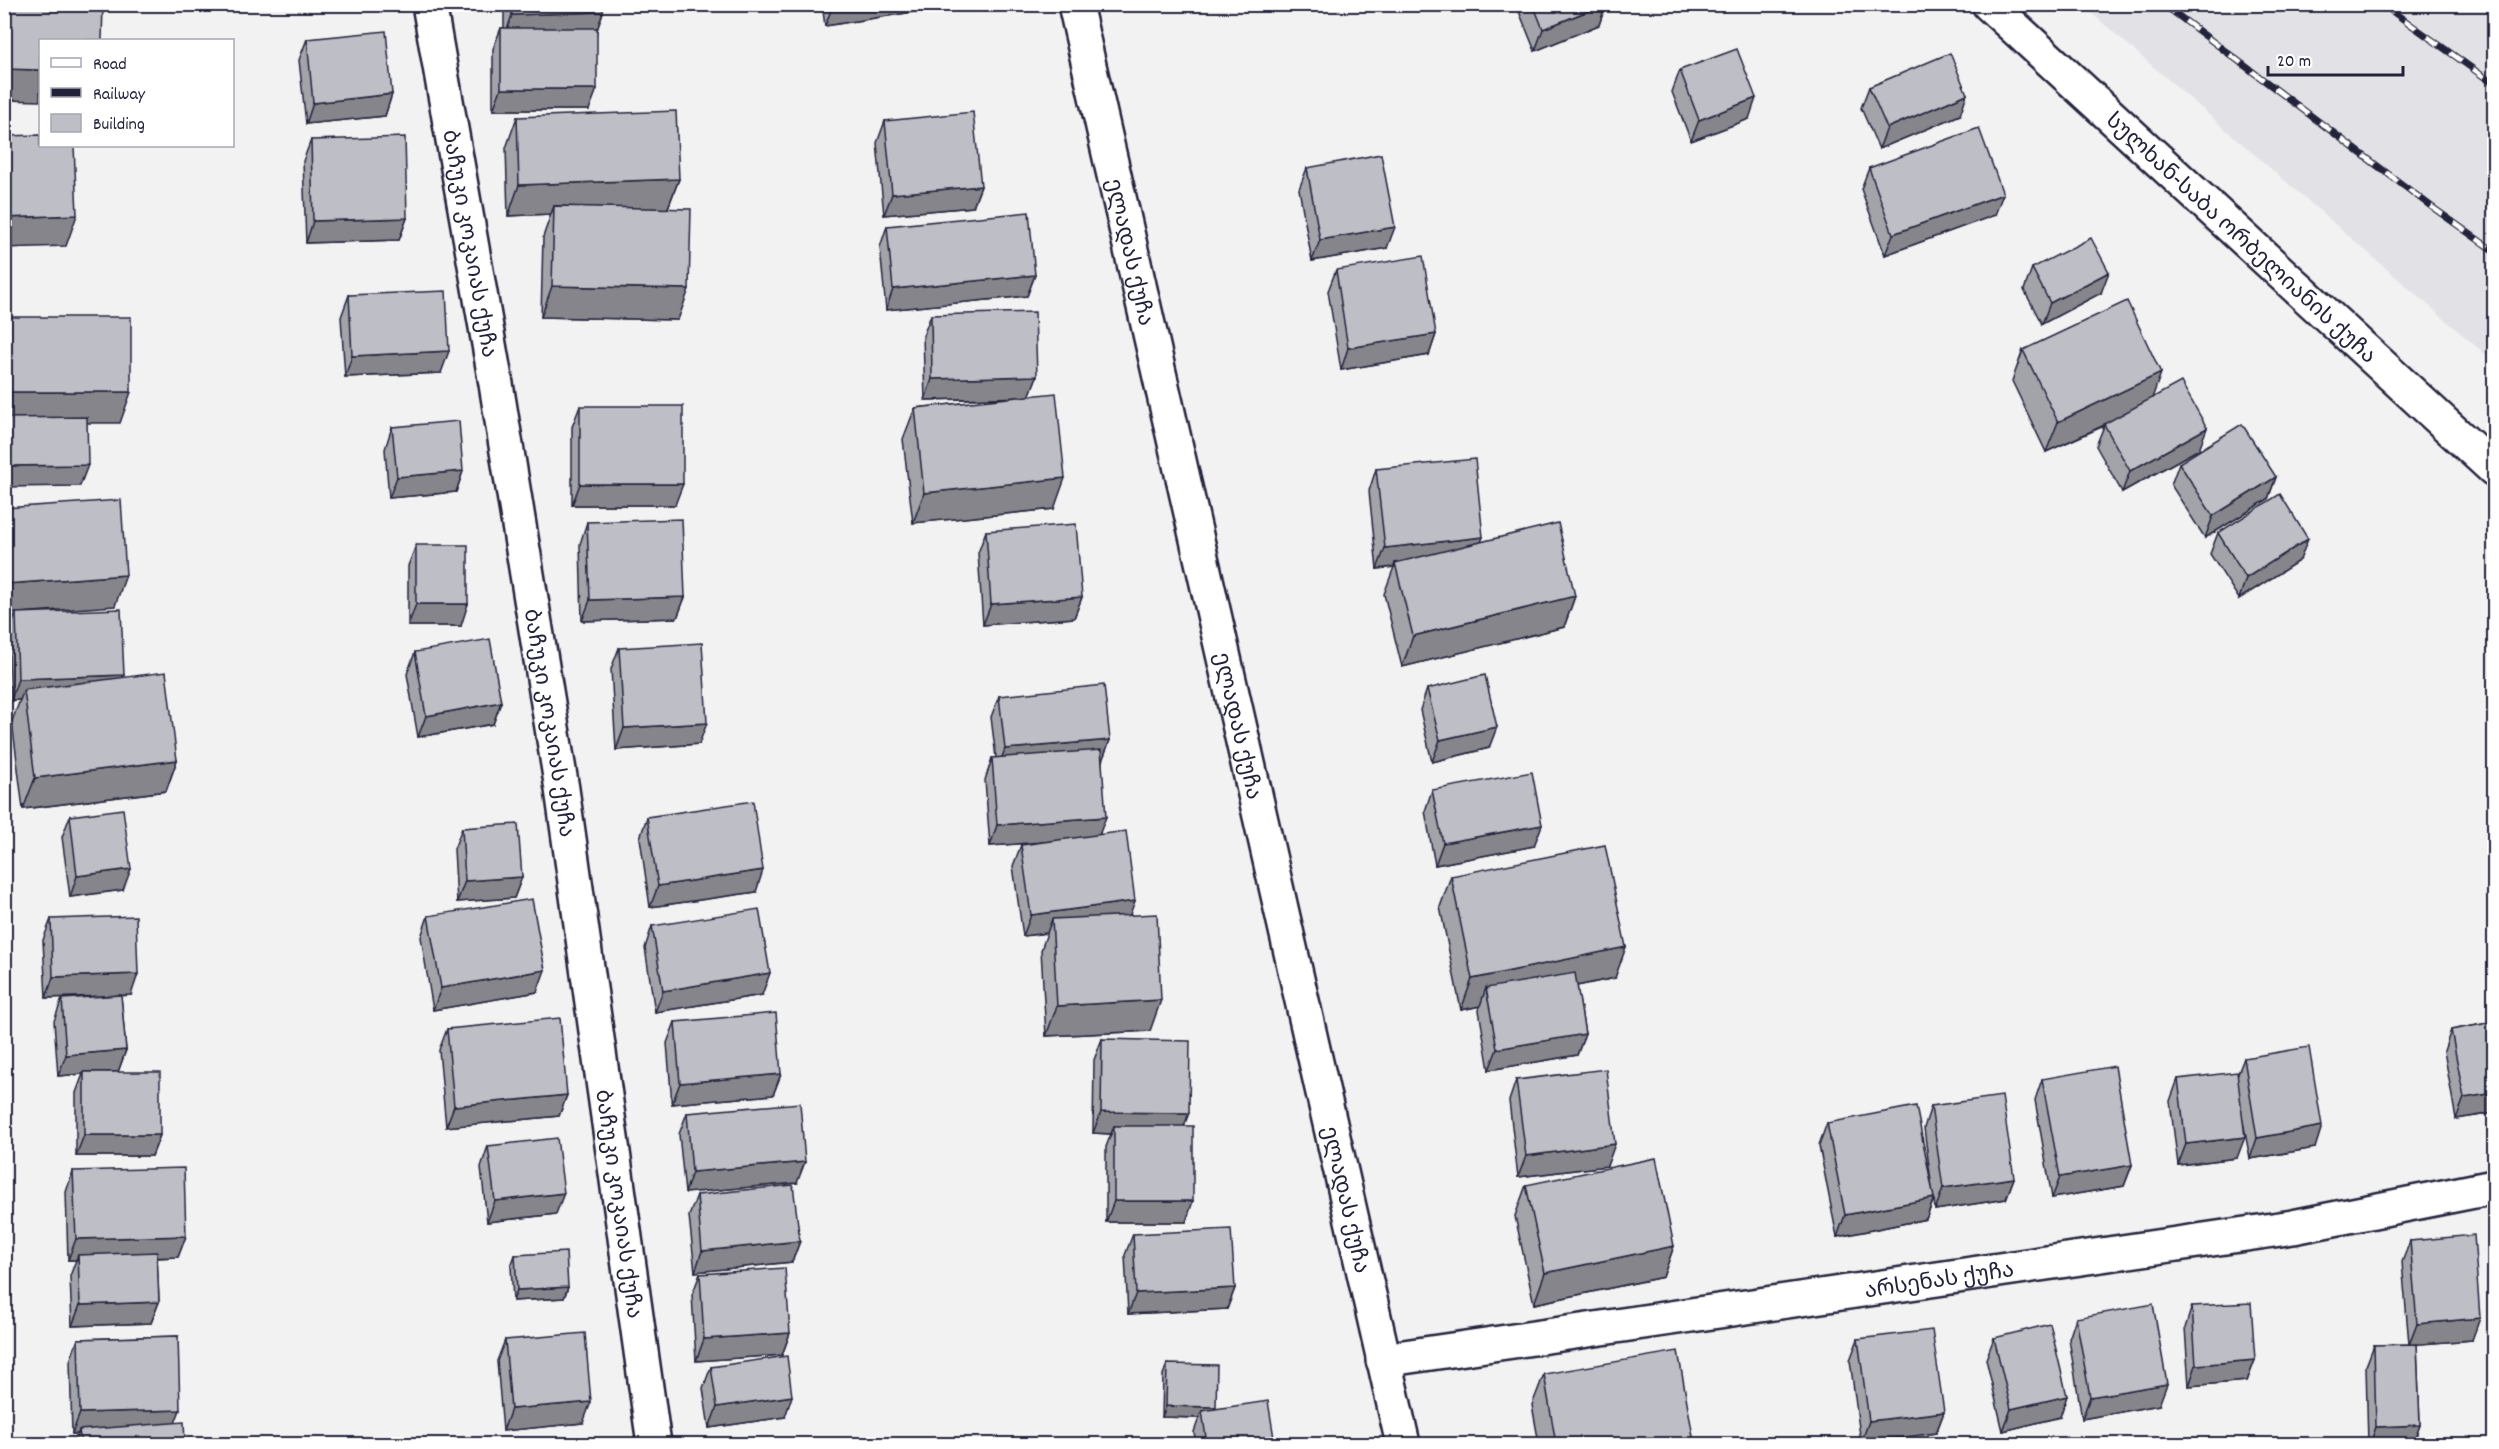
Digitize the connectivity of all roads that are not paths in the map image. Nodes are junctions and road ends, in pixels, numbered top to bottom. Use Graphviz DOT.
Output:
graph roads {
  1 [pos="429,4"];
  2 [pos="1075,4"];
  3 [pos="1989,4"];
  4 [pos="2494,469"];
  5 [pos="2494,1187"];
  6 [pos="1383,1360"];
  7 [pos="654,1444"];
  8 [pos="1403,1444"];
  1 -- 7 [label="street, ბაჩუკი კოკაიას ქუჩა"];
  2 -- 6 [label="street, ელადას ქუჩა"];
  3 -- 4 [label="street, სულხან-საბა ორბელიანის ქუჩა"];
  5 -- 6 [label="street, არსენას ქუჩა"];
  6 -- 8 [label="street, ელადას ქუჩა"];
}
